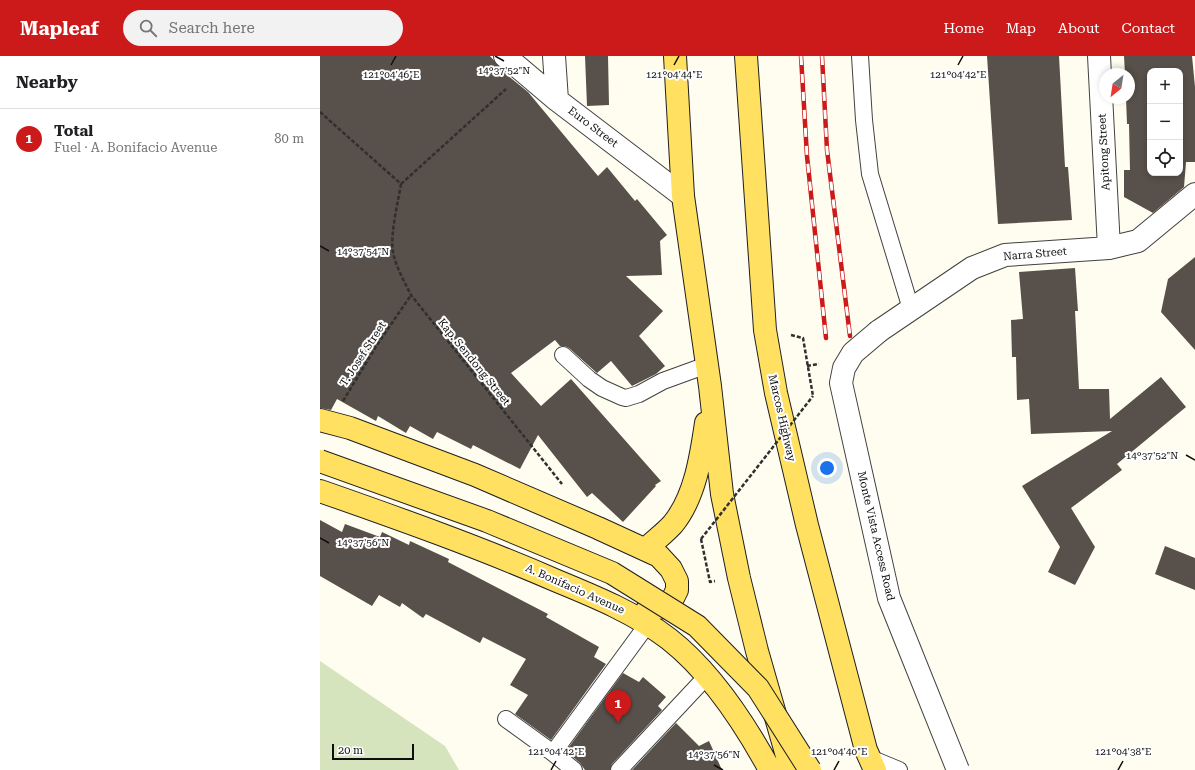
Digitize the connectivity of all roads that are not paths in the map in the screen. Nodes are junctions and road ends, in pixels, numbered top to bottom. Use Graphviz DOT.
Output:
graph roads {
  1 [pos="505,56"];
  2 [pos="554,56"];
  3 [pos="675,56"];
  4 [pos="746,56"];
  5 [pos="860,56"];
  6 [pos="1099,56"];
  7 [pos="557,100"];
  8 [pos="1195,194"];
  9 [pos="683,196"];
  10 [pos="1109,248"];
  11 [pos="911,309"];
  12 [pos="879,331"];
  13 [pos="563,355"];
  14 [pos="708,375"];
  15 [pos="324,421"];
  16 [pos="320,461"];
  17 [pos="320,491"];
  18 [pos="646,549"];
  19 [pos="620,608"];
  20 [pos="647,625"];
  21 [pos="707,676"];
  22 [pos="506,719"];
  23 [pos="553,753"];
  24 [pos="872,764"];
  25 [pos="574,770"];
  26 [pos="619,770"];
  27 [pos="770,770"];
  28 [pos="791,770"];
  29 [pos="810,770"];
  30 [pos="899,770"];
  31 [pos="958,770"];
  1 -- 7 [label="street, Euro Street"];
  2 -- 7 [label="street"];
  3 -- 9 [label="main road"];
  4 -- 24 [label="main road, Marcos Highway"];
  5 -- 11 [label="lane"];
  6 -- 10 [label="street, Apitong Street"];
  7 -- 9 [label="street, Euro Street"];
  8 -- 10 [label="street, Narra Street"];
  9 -- 14 [label="main road"];
  10 -- 11 [label="street, Narra Street"];
  11 -- 12 [label="street, Narra Street"];
  12 -- 31 [label="street, Monte Vista Access Road, bridge"];
  13 -- 14 [label="lane"];
  14 -- 18 [label="main road"];
  14 -- 28 [label="main road"];
  15 -- 18 [label="main road"];
  16 -- 29 [label="main road, bridge"];
  17 -- 19 [label="main road, A. Bonifacio Avenue"];
  18 -- 19 [label="main road"];
  19 -- 20 [label="main road, A. Bonifacio Avenue"];
  20 -- 21 [label="main road, A. Bonifacio Avenue"];
  20 -- 23 [label="lane"];
  21 -- 26 [label="lane"];
  21 -- 27 [label="main road, A. Bonifacio Avenue"];
  22 -- 23 [label="lane"];
  23 -- 25 [label="lane"];
  24 -- 30 [label="lane"];
}
